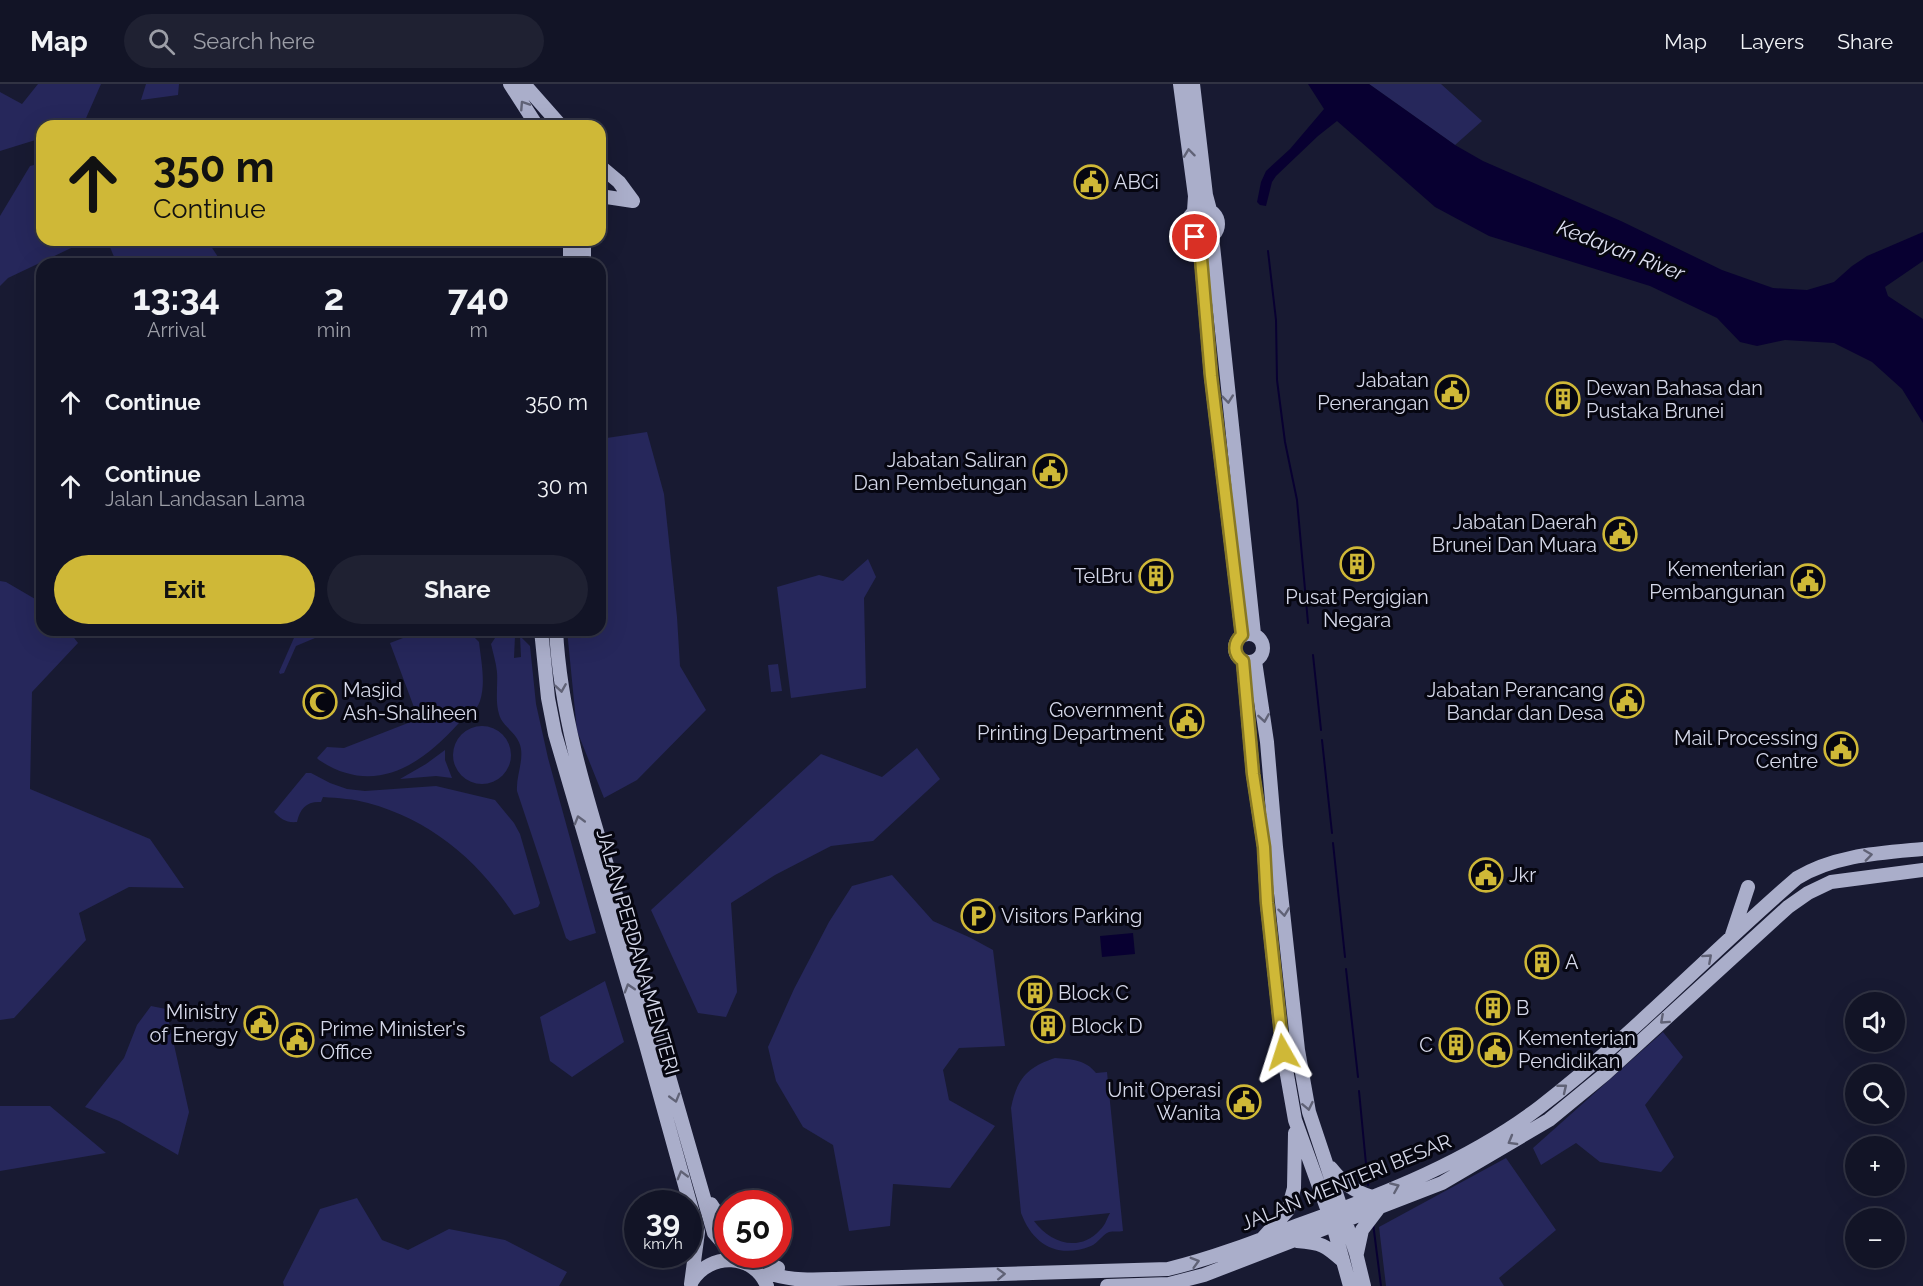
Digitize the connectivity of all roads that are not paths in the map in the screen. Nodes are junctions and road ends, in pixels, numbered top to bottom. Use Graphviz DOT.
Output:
graph roads {
  1 [pos="510,84"];
  2 [pos="524,84"];
  3 [pos="1180,84"];
  4 [pos="1193,84"];
  5 [pos="533,120"];
  6 [pos="547,120"];
  7 [pos="556,120"];
  8 [pos="606,171"];
  9 [pos="606,197"];
  10 [pos="1210,210"];
  11 [pos="1194,212"];
  12 [pos="1212,236"];
  13 [pos="1195,237"];
  14 [pos="1219,301"];
  15 [pos="1211,376"];
  16 [pos="1238,488"];
  17 [pos="1233,560"];
  18 [pos="1248,635"];
  19 [pos="535,636"];
  20 [pos="542,636"];
  21 [pos="556,636"];
  22 [pos="543,650"];
  23 [pos="1249,661"];
  24 [pos="599,837"];
  25 [pos="1276,847"];
  26 [pos="1923,849"];
  27 [pos="1923,870"];
  28 [pos="1748,887"];
  29 [pos="1267,903"];
  30 [pos="1788,907"];
  31 [pos="1758,912"];
  32 [pos="613,936"];
  33 [pos="1732,936"];
  34 [pos="1298,1050"];
  35 [pos="1283,1052"];
  36 [pos="1295,1120"];
  37 [pos="1324,1159"];
  38 [pos="702,1189"];
  39 [pos="1375,1202"];
  40 [pos="714,1208"];
  41 [pos="1337,1217"];
  42 [pos="714,1233"];
  43 [pos="1261,1239"];
  44 [pos="1294,1240"];
  45 [pos="1356,1253"];
  46 [pos="714,1263"];
  47 [pos="1345,1263"];
  48 [pos="752,1268"];
  49 [pos="761,1268"];
  50 [pos="1110,1271"];
  51 [pos="966,1281"];
  52 [pos="1169,1284"];
  53 [pos="691,1285"];
  54 [pos="767,1286"];
  55 [pos="1107,1286"];
  56 [pos="1350,1286"];
  57 [pos="1364,1286"];
  5 -- 1 [label="main road, one-way"];
  2 -- 6 [label="main road"];
  2 -- 7 [label="main road"];
  11 -- 3 [label="main road, one-way"];
  4 -- 10 [label="main road"];
  8 -- 9 [label="main road"];
  10 -- 11 [label="main road"];
  10 -- 12 [label="main road"];
  11 -- 13 [label="main road"];
  12 -- 13 [label="main road"];
  12 -- 14 [label="main road"];
  13 -- 15 [label="main road"];
  14 -- 15 [label="main road"];
  14 -- 16 [label="main road, one-way"];
  15 -- 17 [label="main road"];
  16 -- 17 [label="main road"];
  16 -- 18 [label="main road"];
  17 -- 18 [label="main road"];
  18 -- 23 [label="main road"];
  18 -- 23 [label="main road"];
  19 -- 22 [label="main road"];
  20 -- 22 [label="main road, JALAN PERDANA MENTERI"];
  21 -- 24 [label="main road, JALAN PERDANA MENTERI, one-way"];
  32 -- 22 [label="main road, JALAN PERDANA MENTERI, one-way"];
  23 -- 25 [label="main road, one-way"];
  23 -- 29 [label="main road"];
  24 -- 32 [label="main road"];
  24 -- 38 [label="main road, JALAN PERDANA MENTERI, one-way"];
  25 -- 29 [label="main road"];
  25 -- 34 [label="main road, one-way"];
  31 -- 26 [label="main road, JALAN MENTERI BESAR, one-way"];
  27 -- 30 [label="main road, JALAN MENTERI BESAR"];
  28 -- 33 [label="main road"];
  29 -- 35 [label="main road"];
  30 -- 31 [label="main road"];
  30 -- 39 [label="main road, JALAN MENTERI BESAR, one-way"];
  31 -- 33 [label="main road, JALAN MENTERI BESAR"];
  53 -- 32 [label="main road, JALAN PERDANA MENTERI, one-way"];
  39 -- 33 [label="main road, JALAN MENTERI BESAR, one-way"];
  34 -- 35 [label="main road"];
  34 -- 37 [label="main road, one-way"];
  35 -- 36 [label="main road"];
  36 -- 41 [label="main road"];
  36 -- 43 [label="main road"];
  37 -- 39 [label="main road"];
  37 -- 41 [label="main road"];
  38 -- 40 [label="main road"];
  38 -- 42 [label="main road, JALAN PERDANA MENTERI"];
  39 -- 41 [label="main road, JALAN MENTERI BESAR"];
  39 -- 45 [label="main road"];
  41 -- 43 [label="main road, JALAN MENTERI BESAR"];
  41 -- 44 [label="main road, JALAN MENTERI BESAR"];
  41 -- 45 [label="main road"];
  41 -- 47 [label="main road"];
  50 -- 43 [label="main road, JALAN MENTERI BESAR, one-way"];
  44 -- 47 [label="main road"];
  44 -- 52 [label="main road, JALAN MENTERI BESAR"];
  45 -- 57 [label="main road"];
  46 -- 53 [label="main road, JALAN MENTERI BESAR"];
  47 -- 56 [label="main road"];
  48 -- 54 [label="main road"];
  49 -- 51 [label="main road, JALAN MENTERI BESAR"];
  51 -- 50 [label="main road, JALAN MENTERI BESAR, one-way"];
  50 -- 52 [label="main road"];
  52 -- 55 [label="main road, JALAN MENTERI BESAR"];
}
